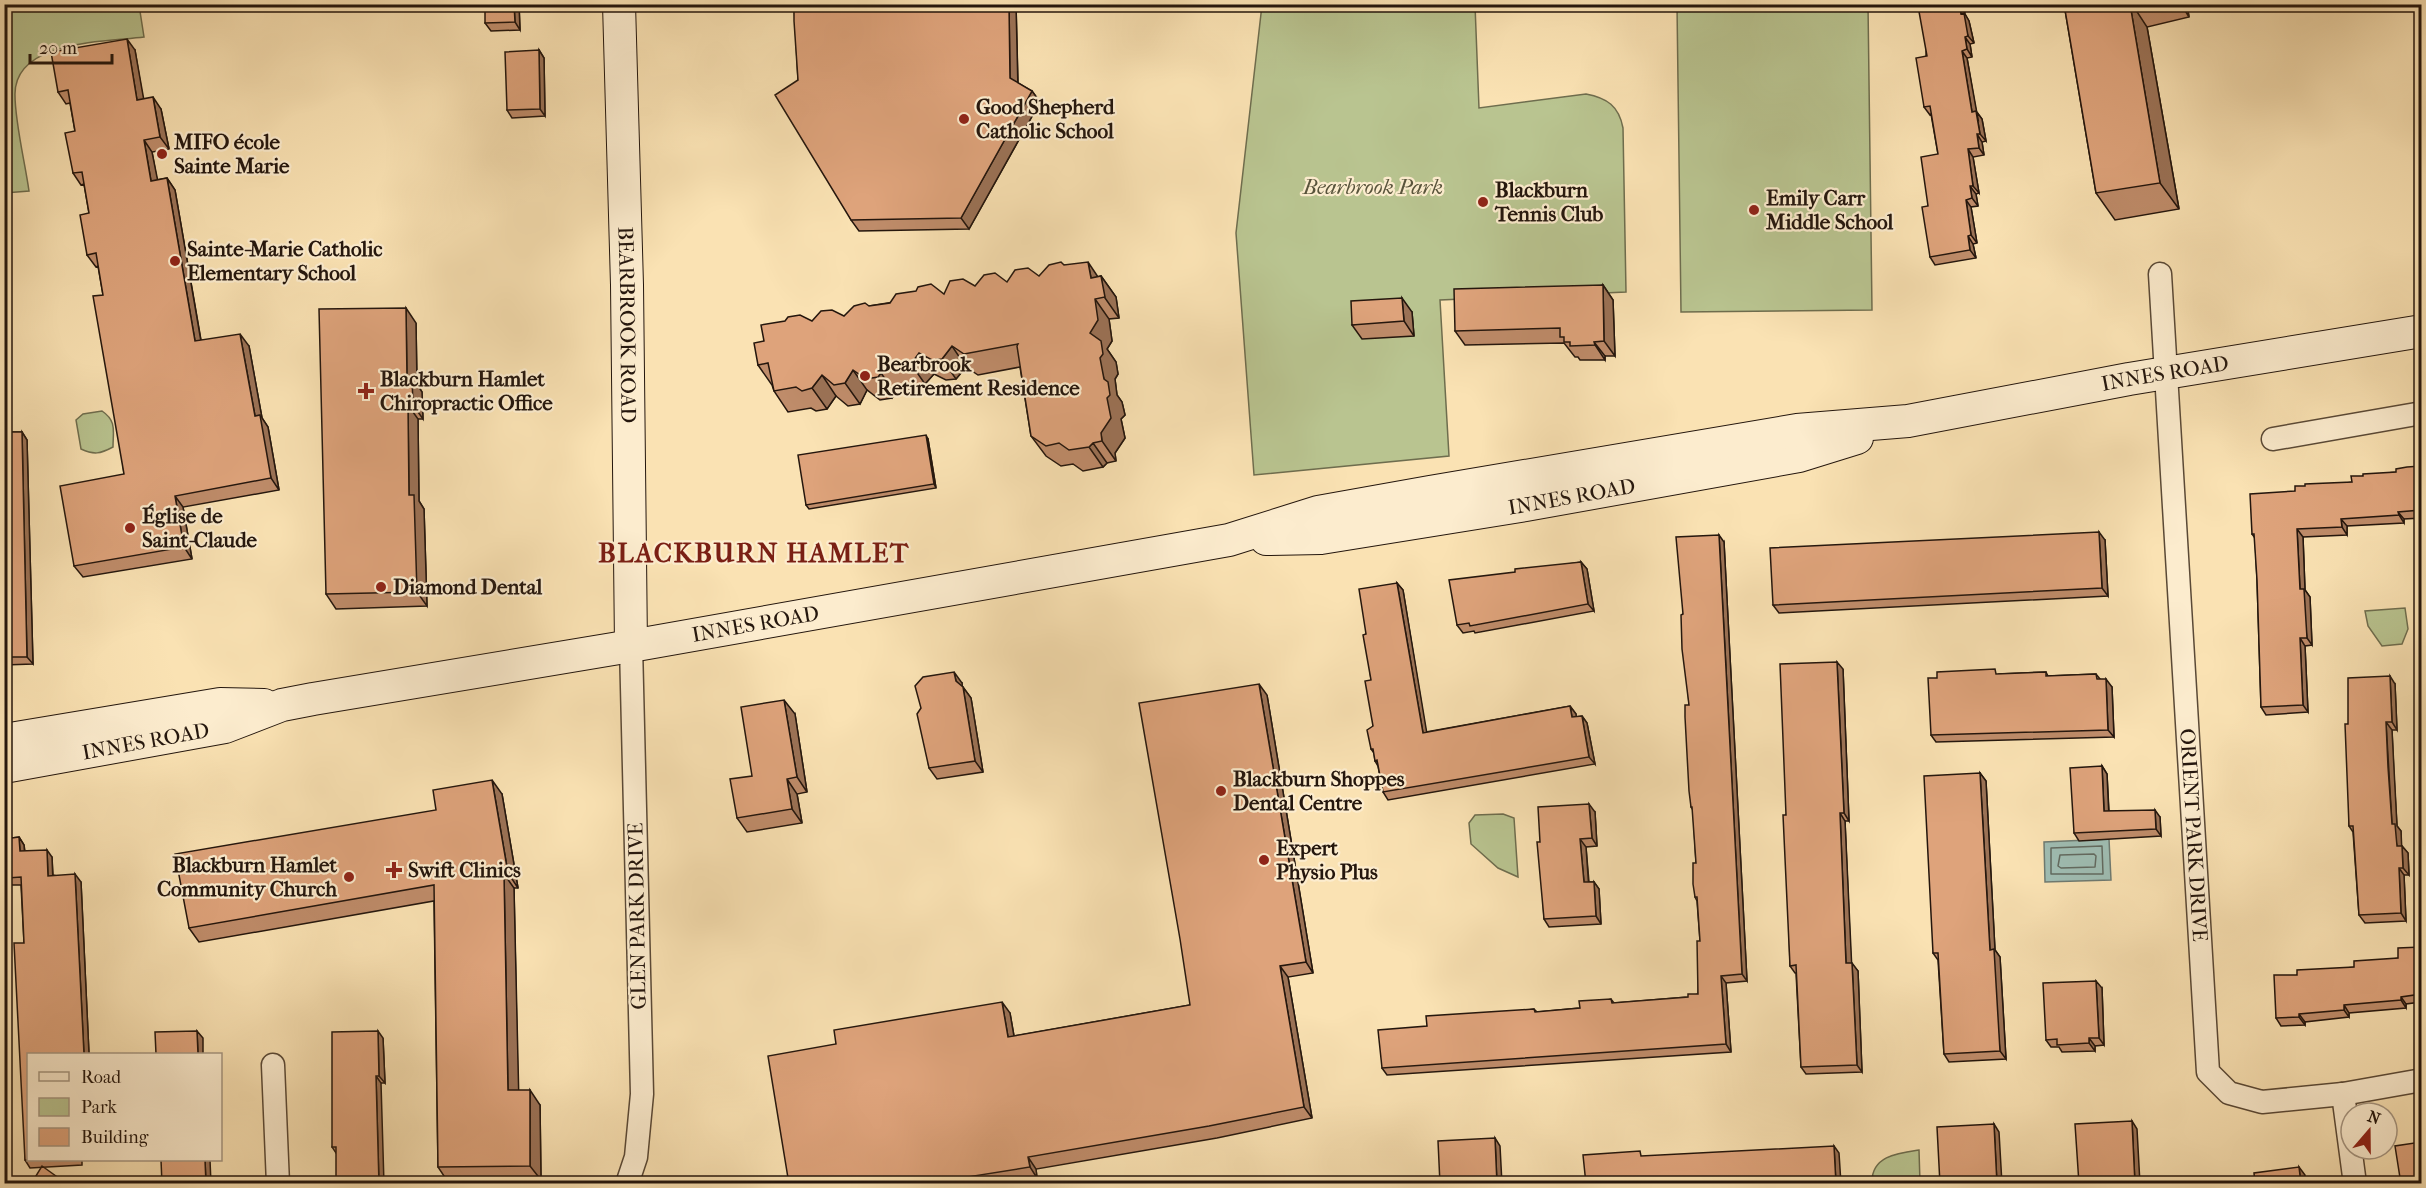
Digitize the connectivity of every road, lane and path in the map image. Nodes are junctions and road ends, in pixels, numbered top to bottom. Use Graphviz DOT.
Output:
graph roads {
  1 [pos="619,4"];
  2 [pos="2160,274"];
  3 [pos="2421,331"];
  4 [pos="2167,372"];
  5 [pos="2421,414"];
  6 [pos="2272,439"];
  7 [pos="631,646"];
  8 [pos="282,705"];
  9 [pos="4,740"];
  10 [pos="4,767"];
  11 [pos="273,1065"];
  12 [pos="2421,1080"];
  13 [pos="2343,1094"];
  14 [pos="278,1184"];
  15 [pos="627,1184"];
  16 [pos="2355,1184"];
  1 -- 7 [label="street, BEARBROOK ROAD"];
  2 -- 4 [label="street, ORIENT PARK DRIVE"];
  3 -- 4 [label="street, INNES ROAD"];
  4 -- 7 [label="street, INNES ROAD"];
  4 -- 13 [label="street, ORIENT PARK DRIVE"];
  5 -- 6 [label="street"];
  7 -- 8 [label="street, INNES ROAD"];
  7 -- 15 [label="street, GLEN PARK DRIVE"];
  8 -- 9 [label="street, INNES ROAD"];
  8 -- 10 [label="street, INNES ROAD"];
  11 -- 14 [label="street"];
  12 -- 13 [label="street, ORIENT PARK DRIVE"];
  13 -- 16 [label="street"];
}
